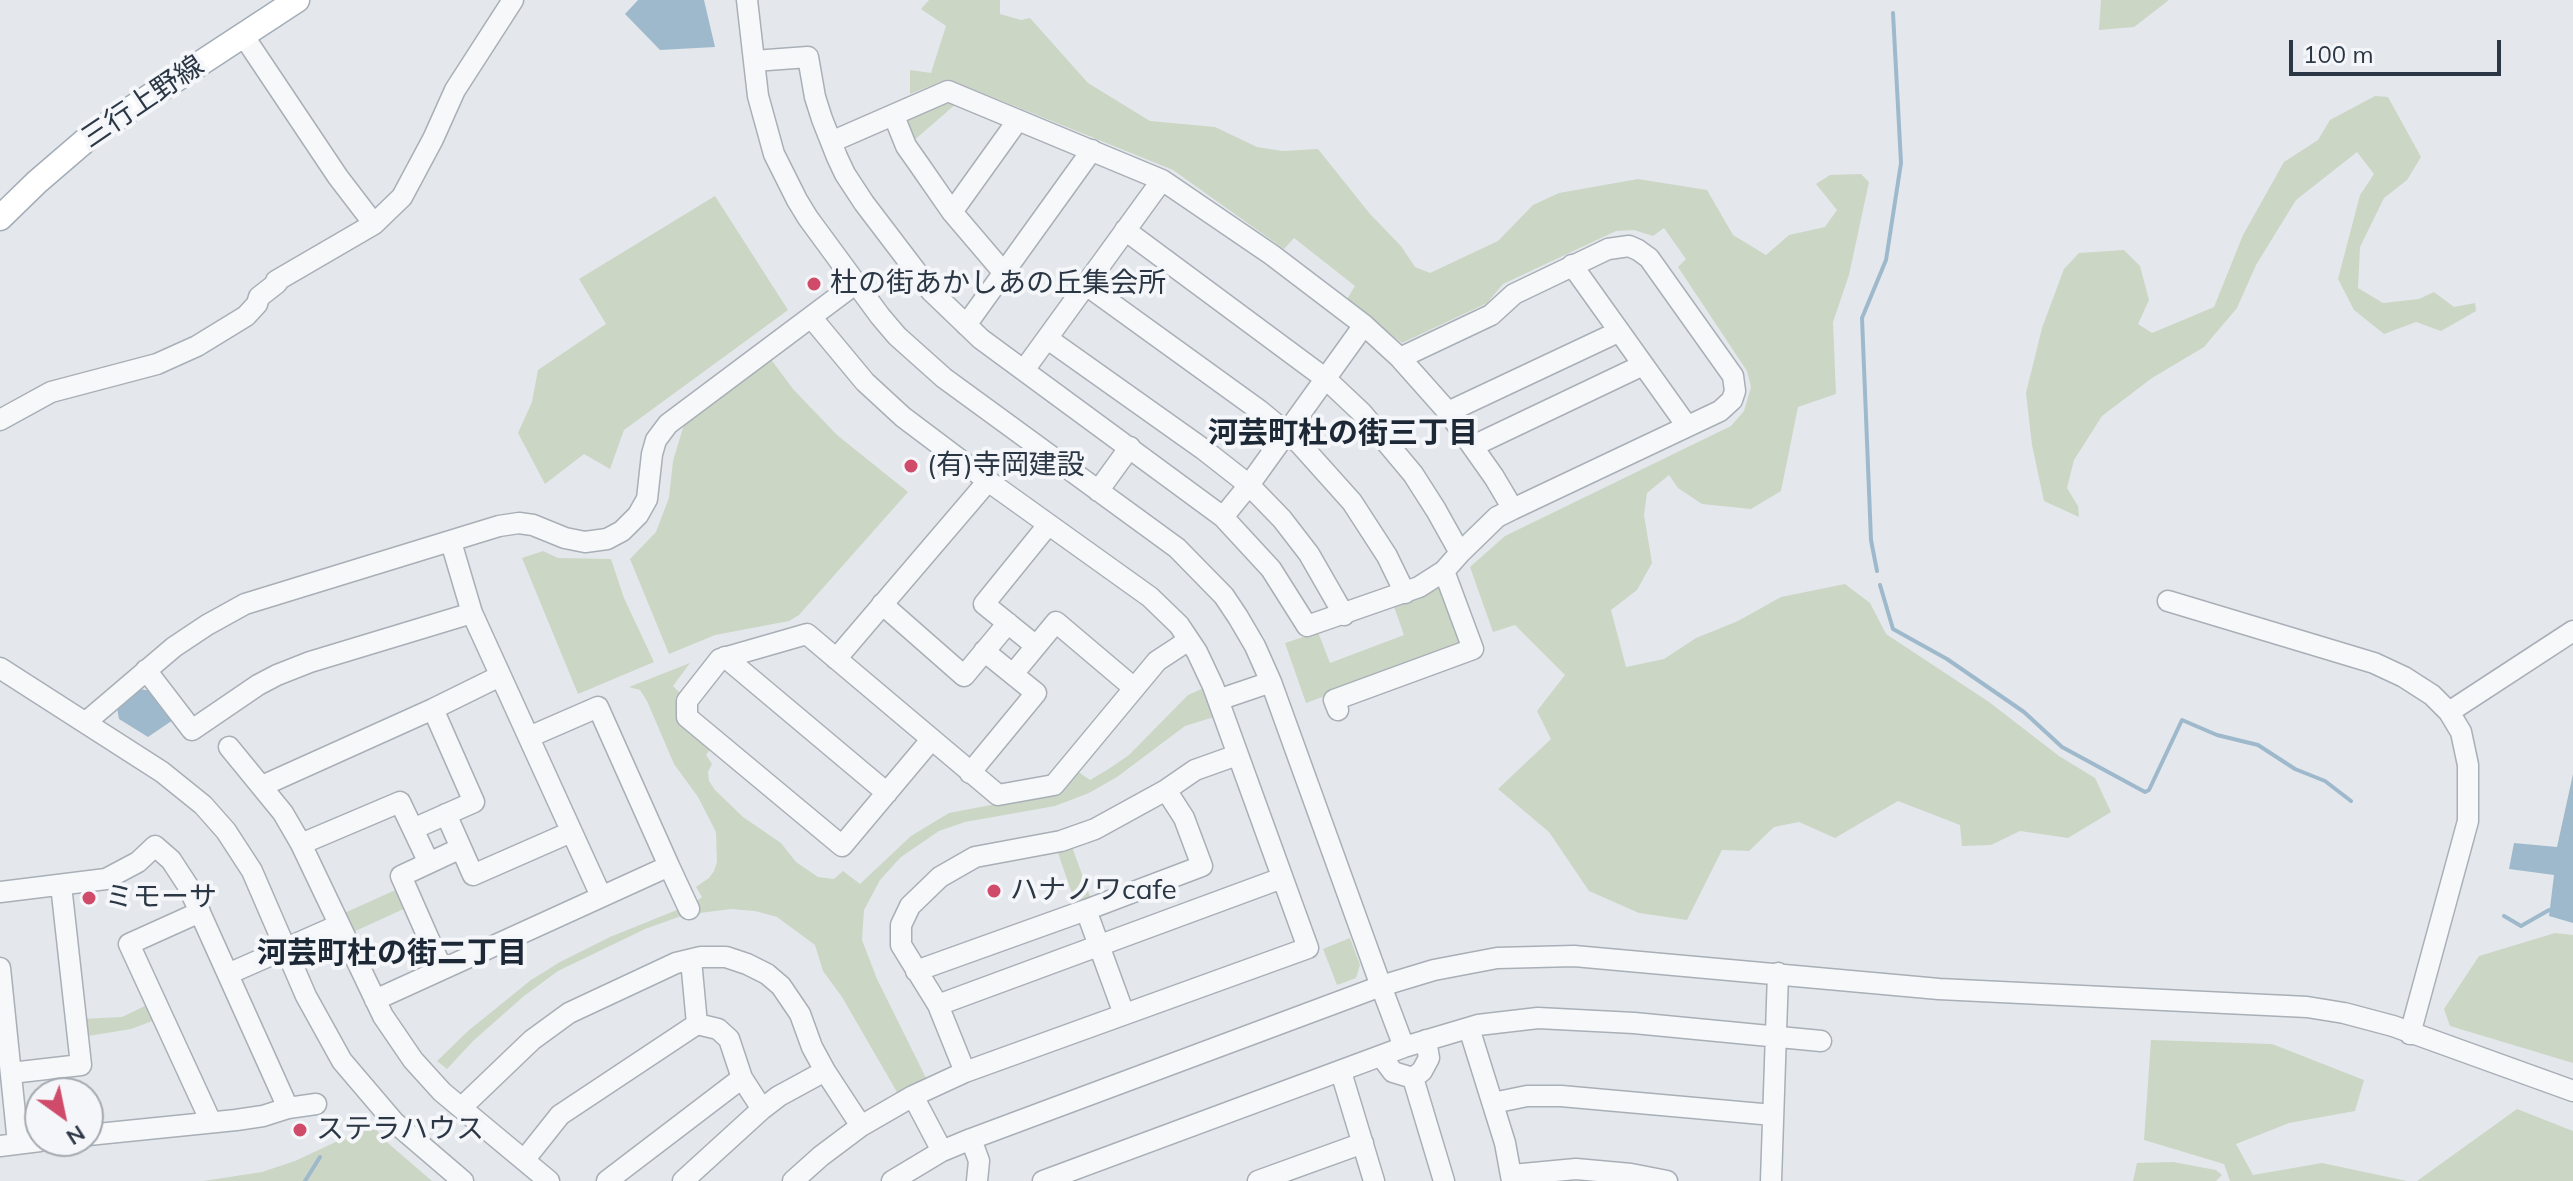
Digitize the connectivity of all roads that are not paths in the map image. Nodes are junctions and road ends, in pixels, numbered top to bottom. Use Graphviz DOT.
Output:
graph roads {
  1 [pos="297,0"];
  2 [pos="513,0"];
  3 [pos="747,0"];
  4 [pos="240,37"];
  5 [pos="754,61"];
  6 [pos="894,116"];
  7 [pos="1018,120"];
  8 [pos="831,142"];
  9 [pos="1092,150"];
  10 [pos="1162,180"];
  11 [pos="952,212"];
  12 [pos="0,218"];
  13 [pos="374,224"];
  14 [pos="1125,230"];
  15 [pos="1572,265"];
  16 [pos="1004,273"];
  17 [pos="855,284"];
  18 [pos="1086,285"];
  19 [pos="811,317"];
  20 [pos="966,325"];
  21 [pos="1364,325"];
  22 [pos="1618,332"];
  23 [pos="1048,339"];
  24 [pos="1400,358"];
  25 [pos="1643,365"];
  26 [pos="1024,370"];
  27 [pos="1326,379"];
  28 [pos="1448,412"];
  29 [pos="0,420"];
  30 [pos="1687,426"];
  31 [pos="1287,433"];
  32 [pos="1473,446"];
  33 [pos="1130,447"];
  34 [pos="988,481"];
  35 [pos="1249,485"];
  36 [pos="1098,491"];
  37 [pos="1513,509"];
  38 [pos="1223,517"];
  39 [pos="1048,525"];
  40 [pos="451,542"];
  41 [pos="1460,553"];
  42 [pos="1444,571"];
  43 [pos="1405,593"];
  44 [pos="2168,601"];
  45 [pos="882,604"];
  46 [pos="472,613"];
  47 [pos="1344,615"];
  48 [pos="1008,623"];
  49 [pos="2573,631"];
  50 [pos="1189,640"];
  51 [pos="1036,646"];
  52 [pos="984,651"];
  53 [pos="725,657"];
  54 [pos="836,659"];
  55 [pos="0,668"];
  56 [pos="146,670"];
  57 [pos="1013,674"];
  58 [pos="500,676"];
  59 [pos="1271,682"];
  60 [pos="1134,688"];
  61 [pos="1218,700"];
  62 [pos="433,709"];
  63 [pos="1338,710"];
  64 [pos="2449,712"];
  65 [pos="86,722"];
  66 [pos="529,737"];
  67 [pos="931,740"];
  68 [pos="229,747"];
  69 [pos="1237,755"];
  70 [pos="970,773"];
  71 [pos="262,786"];
  72 [pos="1166,790"];
  73 [pos="887,793"];
  74 [pos="446,814"];
  75 [pos="413,829"];
  76 [pos="571,832"];
  77 [pos="301,844"];
  78 [pos="461,848"];
  79 [pos="429,863"];
  80 [pos="669,866"];
  81 [pos="1282,878"];
  82 [pos="61,885"];
  83 [pos="0,892"];
  84 [pos="601,896"];
  85 [pos="689,909"];
  86 [pos="1086,910"];
  87 [pos="200,912"];
  88 [pos="339,925"];
  89 [pos="1099,946"];
  90 [pos="285,948"];
  91 [pos="691,960"];
  92 [pos="0,968"];
  93 [pos="442,969"];
  94 [pos="916,971"];
  95 [pos="1778,973"];
  96 [pos="228,974"];
  97 [pos="1381,986"];
  98 [pos="375,1000"];
  99 [pos="938,1005"];
  100 [pos="1124,1014"];
  101 [pos="697,1024"];
  102 [pos="1469,1028"];
  103 [pos="2410,1034"];
  104 [pos="1776,1037"];
  105 [pos="1426,1040"];
  106 [pos="1821,1041"];
  107 [pos="1404,1047"];
  108 [pos="1381,1056"];
  109 [pos="825,1071"];
  110 [pos="965,1072"];
  111 [pos="1341,1072"];
  112 [pos="11,1073"];
  113 [pos="742,1078"];
  114 [pos="1413,1078"];
  115 [pos="2573,1091"];
  116 [pos="913,1096"];
  117 [pos="1493,1103"];
  118 [pos="316,1104"];
  119 [pos="288,1108"];
  120 [pos="461,1108"];
  121 [pos="762,1109"];
  122 [pos="1773,1115"];
  123 [pos="211,1122"];
  124 [pos="861,1126"];
  125 [pos="104,1133"];
  126 [pos="971,1139"];
  127 [pos="1363,1143"];
  128 [pos="9,1144"];
  129 [pos="942,1151"];
  130 [pos="525,1159"];
  131 [pos="924,1173"];
  132 [pos="1085,1174"];
  133 [pos="1512,1178"];
  134 [pos="463,1181"];
  135 [pos="549,1181"];
  136 [pos="607,1181"];
  137 [pos="683,1181"];
  138 [pos="793,1181"];
  139 [pos="892,1181"];
  140 [pos="977,1181"];
  141 [pos="1043,1181"];
  142 [pos="1258,1181"];
  143 [pos="1374,1181"];
  144 [pos="1444,1181"];
  145 [pos="1667,1181"];
  146 [pos="1771,1181"];
  1 -- 4 [label="main road, 三行上野線"];
  2 -- 13 [label="street"];
  3 -- 5 [label="street"];
  4 -- 12 [label="main road, 三行上野線"];
  4 -- 13 [label="street"];
  5 -- 8 [label="street"];
  5 -- 17 [label="street"];
  6 -- 7 [label="street"];
  6 -- 8 [label="street"];
  6 -- 11 [label="street"];
  7 -- 9 [label="street"];
  7 -- 11 [label="street"];
  8 -- 20 [label="street"];
  9 -- 10 [label="street"];
  9 -- 16 [label="street"];
  10 -- 14 [label="street"];
  10 -- 21 [label="street"];
  11 -- 16 [label="street"];
  13 -- 29 [label="street"];
  14 -- 18 [label="street"];
  14 -- 27 [label="street"];
  15 -- 22 [label="street"];
  15 -- 24 [label="street"];
  15 -- 30 [label="street"];
  16 -- 20 [label="street"];
  17 -- 19 [label="street"];
  17 -- 36 [label="street"];
  18 -- 23 [label="street"];
  18 -- 31 [label="street"];
  19 -- 34 [label="street"];
  19 -- 40 [label="street"];
  20 -- 26 [label="street"];
  21 -- 24 [label="street"];
  21 -- 27 [label="street"];
  22 -- 25 [label="street"];
  22 -- 28 [label="street"];
  23 -- 26 [label="street"];
  23 -- 35 [label="street"];
  24 -- 28 [label="street"];
  25 -- 30 [label="street"];
  25 -- 32 [label="street"];
  26 -- 33 [label="street"];
  27 -- 31 [label="street"];
  27 -- 41 [label="street"];
  28 -- 32 [label="street"];
  30 -- 37 [label="street"];
  31 -- 35 [label="street"];
  31 -- 43 [label="street"];
  32 -- 37 [label="street"];
  33 -- 36 [label="street"];
  33 -- 38 [label="street"];
  34 -- 39 [label="street"];
  34 -- 45 [label="street"];
  35 -- 38 [label="street"];
  35 -- 47 [label="street"];
  36 -- 59 [label="street"];
  37 -- 41 [label="street"];
  38 -- 47 [label="street"];
  39 -- 48 [label="street"];
  39 -- 50 [label="street"];
  40 -- 46 [label="street"];
  40 -- 56 [label="street"];
  41 -- 42 [label="street"];
  42 -- 43 [label="street"];
  42 -- 63 [label="street"];
  43 -- 47 [label="street"];
  44 -- 64 [label="street"];
  45 -- 52 [label="street"];
  45 -- 54 [label="street"];
  46 -- 56 [label="street"];
  46 -- 58 [label="street"];
  48 -- 51 [label="street"];
  48 -- 52 [label="street"];
  49 -- 64 [label="street"];
  50 -- 60 [label="street"];
  50 -- 61 [label="street"];
  51 -- 57 [label="street"];
  51 -- 60 [label="street"];
  52 -- 57 [label="street"];
  53 -- 54 [label="street"];
  53 -- 73 [label="street"];
  53 -- 73 [label="street"];
  54 -- 67 [label="street"];
  55 -- 65 [label="street"];
  56 -- 65 [label="street"];
  57 -- 70 [label="street"];
  58 -- 62 [label="street"];
  58 -- 66 [label="street"];
  59 -- 61 [label="street"];
  59 -- 97 [label="street"];
  60 -- 70 [label="street"];
  61 -- 69 [label="street"];
  62 -- 71 [label="street"];
  62 -- 74 [label="street"];
  64 -- 103 [label="street"];
  65 -- 90 [label="street"];
  66 -- 76 [label="street"];
  66 -- 80 [label="street"];
  67 -- 70 [label="street"];
  67 -- 73 [label="street"];
  68 -- 71 [label="street"];
  69 -- 72 [label="street"];
  69 -- 81 [label="street"];
  71 -- 77 [label="street"];
  72 -- 86 [label="street"];
  72 -- 94 [label="street"];
  74 -- 75 [label="street"];
  74 -- 78 [label="street"];
  75 -- 77 [label="street"];
  75 -- 79 [label="street"];
  76 -- 78 [label="street"];
  76 -- 84 [label="street"];
  77 -- 88 [label="street"];
  78 -- 79 [label="street"];
  79 -- 93 [label="street"];
  80 -- 84 [label="street"];
  80 -- 85 [label="street"];
  81 -- 89 [label="street"];
  81 -- 100 [label="street"];
  82 -- 83 [label="street"];
  82 -- 87 [label="street"];
  82 -- 112 [label="street"];
  84 -- 93 [label="street"];
  86 -- 89 [label="street"];
  86 -- 94 [label="street"];
  87 -- 96 [label="street"];
  87 -- 123 [label="street"];
  88 -- 90 [label="street"];
  88 -- 98 [label="street"];
  89 -- 99 [label="street"];
  89 -- 100 [label="street"];
  90 -- 96 [label="street"];
  90 -- 134 [label="street"];
  91 -- 101 [label="street"];
  91 -- 109 [label="street"];
  91 -- 120 [label="street"];
  92 -- 112 [label="street"];
  93 -- 98 [label="street"];
  94 -- 99 [label="street"];
  95 -- 97 [label="street"];
  95 -- 103 [label="street"];
  95 -- 104 [label="street"];
  96 -- 119 [label="street"];
  97 -- 107 [label="street"];
  97 -- 126 [label="street"];
  98 -- 120 [label="street"];
  99 -- 110 [label="street"];
  100 -- 110 [label="street"];
  101 -- 113 [label="street"];
  101 -- 130 [label="street"];
  102 -- 104 [label="street"];
  102 -- 105 [label="street"];
  102 -- 117 [label="street"];
  103 -- 115 [label="street"];
  104 -- 106 [label="street"];
  104 -- 122 [label="street"];
  105 -- 107 [label="street"];
  105 -- 114 [label="street"];
  107 -- 108 [label="street"];
  108 -- 111 [label="street"];
  108 -- 114 [label="street"];
  109 -- 121 [label="street"];
  109 -- 124 [label="street"];
  110 -- 116 [label="street"];
  111 -- 127 [label="street"];
  111 -- 132 [label="street"];
  112 -- 128 [label="street"];
  113 -- 121 [label="street"];
  113 -- 136 [label="street"];
  114 -- 144 [label="street"];
  116 -- 124 [label="street"];
  116 -- 129 [label="street"];
  117 -- 122 [label="street"];
  117 -- 133 [label="street"];
  118 -- 119 [label="street"];
  119 -- 123 [label="street"];
  120 -- 130 [label="street"];
  121 -- 137 [label="street"];
  122 -- 146 [label="street"];
  123 -- 125 [label="street"];
  124 -- 138 [label="street"];
  126 -- 129 [label="street"];
  126 -- 140 [label="street"];
  127 -- 142 [label="street"];
  127 -- 143 [label="street"];
  129 -- 131 [label="street"];
  130 -- 135 [label="street"];
  131 -- 139 [label="street"];
  132 -- 141 [label="street"];
  133 -- 145 [label="street"];
}
